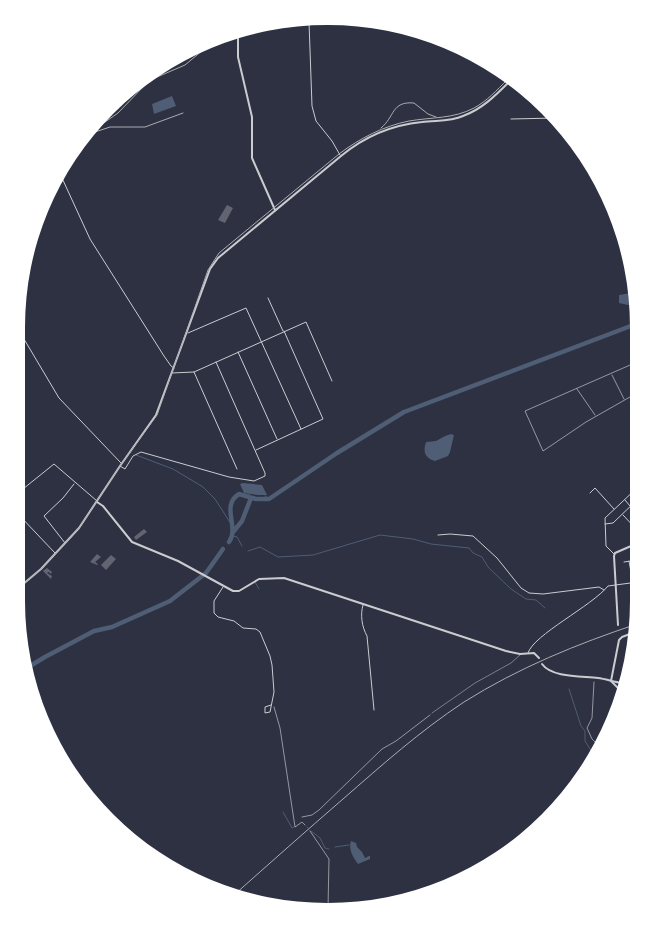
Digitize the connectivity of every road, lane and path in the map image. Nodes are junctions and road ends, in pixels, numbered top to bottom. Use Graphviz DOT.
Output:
graph roads {
  1 [pos="309,26"];
  2 [pos="238,38"];
  3 [pos="507,84"];
  4 [pos="545,118"];
  5 [pos="511,119"];
  6 [pos="341,156"];
  7 [pos="63,181"];
  8 [pos="275,210"];
  9 [pos="268,298"];
  10 [pos="284,332"];
  11 [pos="188,333"];
  12 [pos="25,341"];
  13 [pos="261,341"];
  14 [pos="238,352"];
  15 [pos="216,362"];
  16 [pos="630,365"];
  17 [pos="174,368"];
  18 [pos="194,372"];
  19 [pos="172,373"];
  20 [pos="612,374"];
  21 [pos="332,381"];
  22 [pos="577,388"];
  23 [pos="630,397"];
  24 [pos="625,400"];
  25 [pos="596,416"];
  26 [pos="301,429"];
  27 [pos="278,440"];
  28 [pos="255,451"];
  29 [pos="121,465"];
  30 [pos="238,469"];
  31 [pos="75,484"];
  32 [pos="25,488"];
  33 [pos="590,493"];
  34 [pos="630,495"];
  35 [pos="624,500"];
  36 [pos="97,502"];
  37 [pos="630,506"];
  38 [pos="614,510"];
  39 [pos="622,514"];
  40 [pos="25,521"];
  41 [pos="630,522"];
  42 [pos="604,524"];
  43 [pos="438,535"];
  44 [pos="66,543"];
  45 [pos="630,547"];
  46 [pos="56,554"];
  47 [pos="614,554"];
  48 [pos="629,561"];
  49 [pos="624,562"];
  50 [pos="630,566"];
  51 [pos="25,582"];
  52 [pos="630,583"];
  53 [pos="615,585"];
  54 [pos="224,586"];
  55 [pos="604,590"];
  56 [pos="364,605"];
  57 [pos="618,625"];
  58 [pos="620,633"];
  59 [pos="627,635"];
  60 [pos="622,637"];
  61 [pos="520,654"];
  62 [pos="528,654"];
  63 [pos="539,658"];
  64 [pos="542,664"];
  65 [pos="611,681"];
  66 [pos="594,682"];
  67 [pos="619,683"];
  68 [pos="618,685"];
  69 [pos="615,687"];
  70 [pos="273,701"];
  71 [pos="271,706"];
  72 [pos="374,710"];
  73 [pos="432,713"];
  74 [pos="595,742"];
  75 [pos="302,817"];
  76 [pos="305,825"];
  77 [pos="310,831"];
  78 [pos="328,903"];
  1 -- 6 [label="street"];
  2 -- 8 [label="street"];
  3 -- 6 [label="street"];
  4 -- 5 [label="street"];
  6 -- 8 [label="street"];
  7 -- 17 [label="street"];
  8 -- 11 [label="street"];
  9 -- 10 [label="street"];
  10 -- 13 [label="street"];
  10 -- 21 [label="street"];
  10 -- 26 [label="street"];
  11 -- 13 [label="street"];
  11 -- 17 [label="street"];
  12 -- 29 [label="street"];
  13 -- 14 [label="street"];
  13 -- 26 [label="street"];
  14 -- 15 [label="street"];
  14 -- 27 [label="street"];
  15 -- 18 [label="street"];
  15 -- 28 [label="street"];
  16 -- 20 [label="path"];
  17 -- 19 [label="street"];
  18 -- 19 [label="street"];
  18 -- 30 [label="street"];
  19 -- 29 [label="street"];
  20 -- 22 [label="path"];
  20 -- 24 [label="path"];
  22 -- 25 [label="path"];
  22 -- 25 [label="path"];
  23 -- 24 [label="path"];
  24 -- 25 [label="path"];
  26 -- 27 [label="street"];
  27 -- 28 [label="street"];
  28 -- 29 [label="street"];
  29 -- 36 [label="street"];
  31 -- 32 [label="street"];
  31 -- 36 [label="street"];
  31 -- 44 [label="street"];
  33 -- 38 [label="street"];
  34 -- 35 [label="street"];
  35 -- 37 [label="street"];
  35 -- 38 [label="street"];
  36 -- 44 [label="street"];
  36 -- 54 [label="street"];
  37 -- 39 [label="street"];
  38 -- 42 [label="street"];
  39 -- 41 [label="street"];
  39 -- 42 [label="street"];
  40 -- 46 [label="street"];
  42 -- 47 [label="street"];
  43 -- 55 [label="street"];
  44 -- 46 [label="street"];
  45 -- 47 [label="street"];
  46 -- 51 [label="street"];
  47 -- 53 [label="street"];
  48 -- 49 [label="street"];
  48 -- 50 [label="street"];
  52 -- 53 [label="street"];
  53 -- 55 [label="street"];
  53 -- 57 [label="street"];
  54 -- 56 [label="street"];
  54 -- 70 [label="street"];
  55 -- 62 [label="street"];
  56 -- 61 [label="street"];
  56 -- 72 [label="street"];
  58 -- 60 [label="street"];
  59 -- 60 [label="street"];
  60 -- 65 [label="street"];
  61 -- 62 [label="street"];
  61 -- 73 [label="lane"];
  62 -- 63 [label="street"];
  64 -- 65 [label="street"];
  65 -- 67 [label="street"];
  65 -- 69 [label="street"];
  66 -- 74 [label="path"];
  68 -- 69 [label="street"];
  70 -- 71 [label="street"];
  70 -- 76 [label="path"];
  73 -- 75 [label="path"];
  77 -- 78 [label="path"];
}
